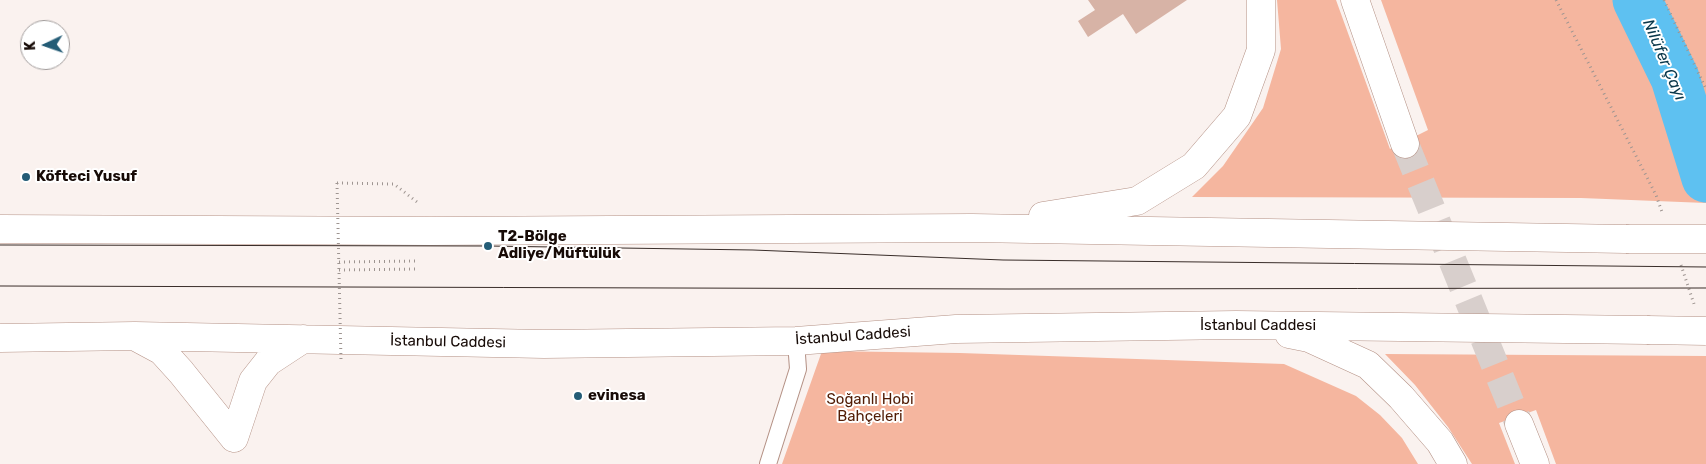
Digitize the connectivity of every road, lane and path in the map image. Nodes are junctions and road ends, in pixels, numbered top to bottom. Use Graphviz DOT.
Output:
graph roads {
  1 [pos="1261,0"];
  2 [pos="1355,0"];
  3 [pos="1556,0"];
  4 [pos="1664,0"];
  5 [pos="1706,89"];
  6 [pos="1405,144"];
  7 [pos="394,184"];
  8 [pos="1663,213"];
  9 [pos="972,228"];
  10 [pos="0,229"];
  11 [pos="1706,239"];
  12 [pos="1679,260"];
  13 [pos="419,261"];
  14 [pos="339,262"];
  15 [pos="420,269"];
  16 [pos="339,270"];
  17 [pos="1701,322"];
  18 [pos="1236,324"];
  19 [pos="135,336"];
  20 [pos="0,338"];
  21 [pos="303,340"];
  22 [pos="796,341"];
  23 [pos="341,360"];
  24 [pos="1519,424"];
  25 [pos="768,464"];
  26 [pos="1453,464"];
  27 [pos="1535,464"];
  1 -- 9 [label="main road"];
  2 -- 6 [label="main road"];
  3 -- 8 [label="path"];
  4 -- 5 [label="path"];
  7 -- 14 [label="path, bridge"];
  9 -- 10 [label="main road"];
  9 -- 11 [label="main road, bridge"];
  12 -- 17 [label="path"];
  13 -- 14 [label="path"];
  14 -- 16 [label="path, bridge"];
  15 -- 16 [label="path"];
  16 -- 23 [label="path, bridge"];
  17 -- 18 [label="main road, İstanbul Caddesi, bridge"];
  18 -- 22 [label="main road, İstanbul Caddesi"];
  18 -- 26 [label="main road"];
  19 -- 20 [label="main road, İstanbul Caddesi"];
  19 -- 21 [label="main road, İstanbul Caddesi"];
  19 -- 21 [label="main road"];
  21 -- 22 [label="main road, İstanbul Caddesi"];
  22 -- 25 [label="lane"];
  24 -- 27 [label="main road"];
}
